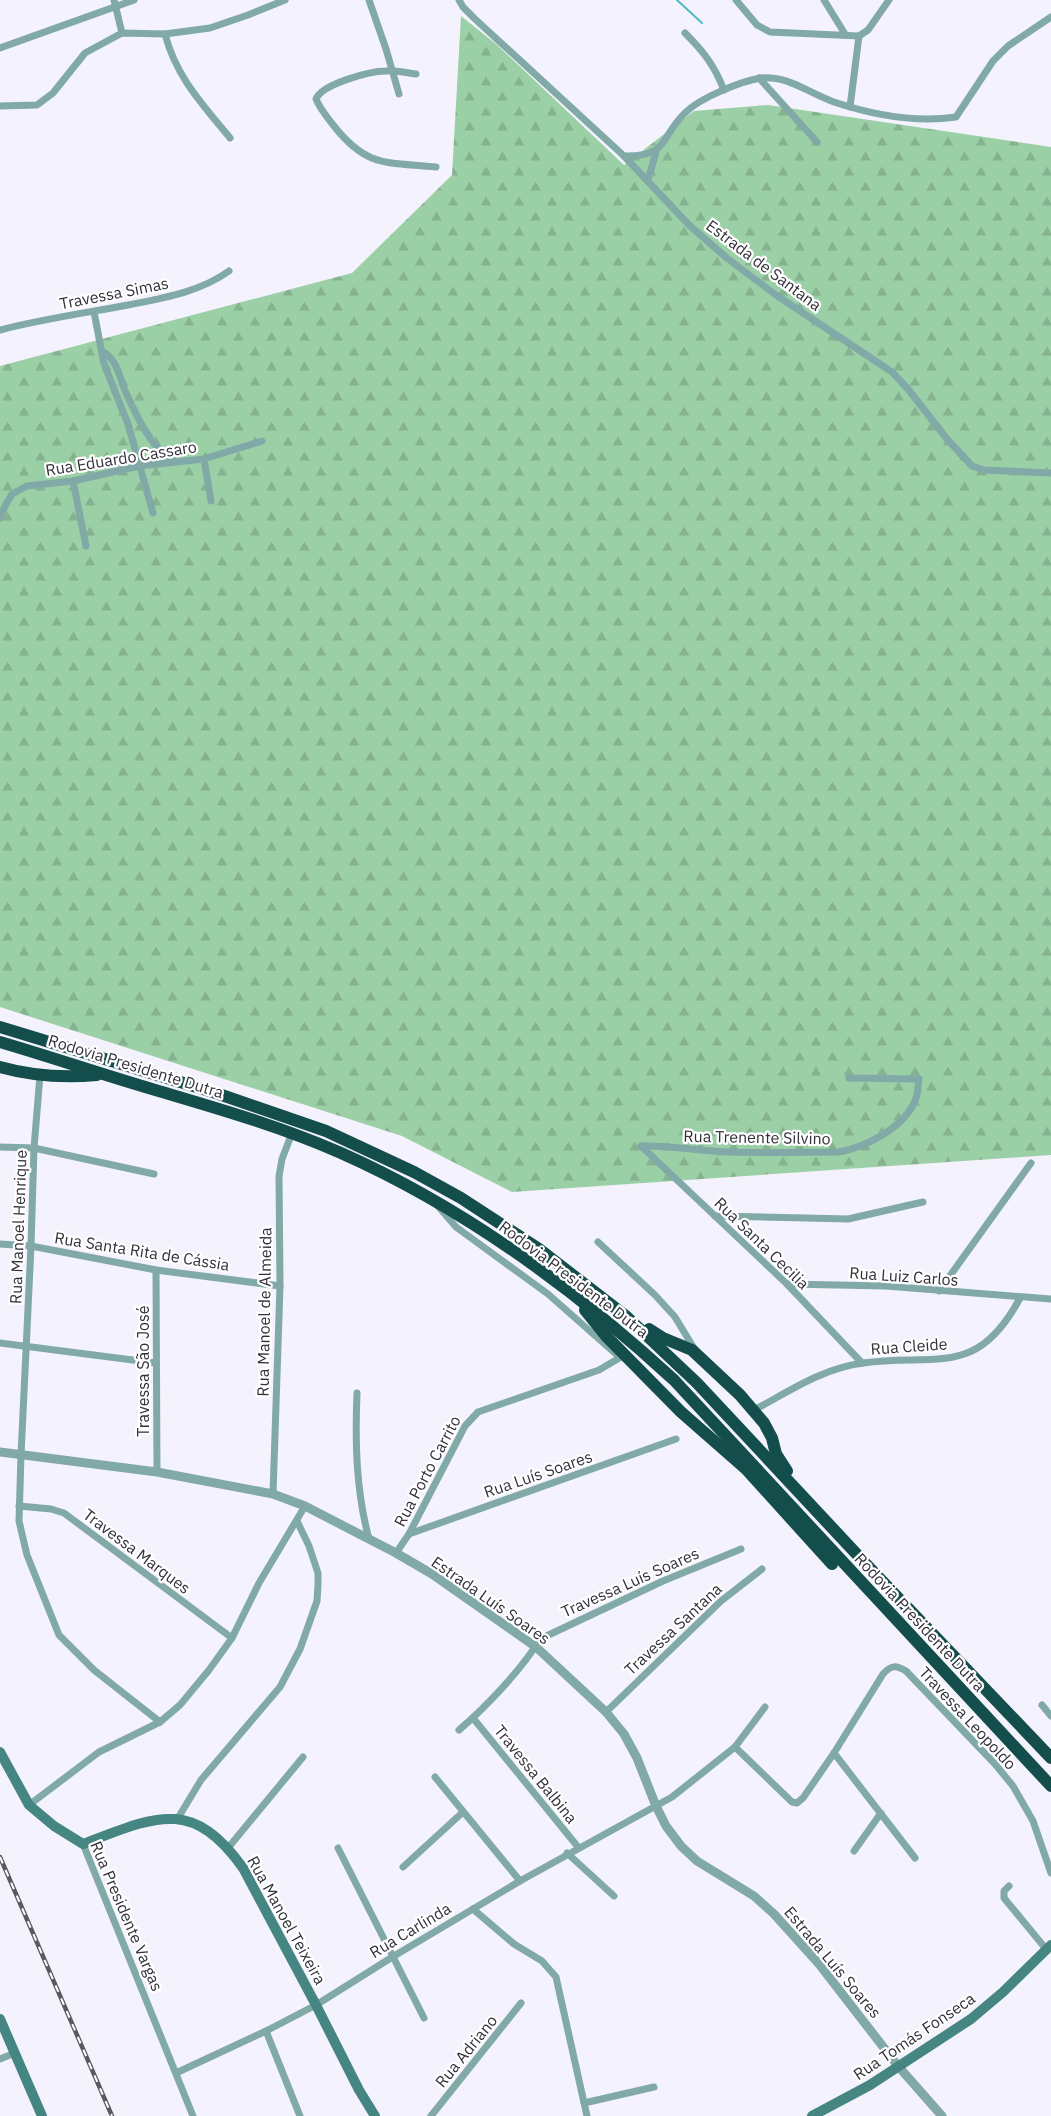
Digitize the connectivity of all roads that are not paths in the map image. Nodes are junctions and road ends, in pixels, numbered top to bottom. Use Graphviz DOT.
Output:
graph roads {
  1 [pos="134,0"];
  2 [pos="285,0"];
  3 [pos="369,0"];
  4 [pos="459,0"];
  5 [pos="736,0"];
  6 [pos="824,0"];
  7 [pos="889,0"];
  8 [pos="115,3"];
  9 [pos="1051,17"];
  10 [pos="122,33"];
  11 [pos="685,33"];
  12 [pos="165,34"];
  13 [pos="845,34"];
  14 [pos="859,36"];
  15 [pos="0,48"];
  16 [pos="393,71"];
  17 [pos="416,74"];
  18 [pos="759,78"];
  19 [pos="724,90"];
  20 [pos="399,94"];
  21 [pos="0,106"];
  22 [pos="850,107"];
  23 [pos="230,138"];
  24 [pos="817,142"];
  25 [pos="656,152"];
  26 [pos="624,156"];
  27 [pos="436,167"];
  28 [pos="648,180"];
  29 [pos="229,271"];
  30 [pos="94,312"];
  31 [pos="0,330"];
  32 [pos="102,351"];
  33 [pos="262,441"];
  34 [pos="204,459"];
  35 [pos="171,461"];
  36 [pos="139,466"];
  37 [pos="1051,473"];
  38 [pos="74,481"];
  39 [pos="211,501"];
  40 [pos="153,513"];
  41 [pos="0,519"];
  42 [pos="86,546"];
  43 [pos="0,1021"];
  44 [pos="0,1027"];
  45 [pos="0,1042"];
  46 [pos="0,1067"];
  47 [pos="136,1068"];
  48 [pos="104,1074"];
  49 [pos="40,1075"];
  50 [pos="849,1078"];
  51 [pos="292,1133"];
  52 [pos="641,1146"];
  53 [pos="0,1147"];
  54 [pos="34,1148"];
  55 [pos="1031,1163"];
  56 [pos="154,1174"];
  57 [pos="923,1202"];
  58 [pos="436,1203"];
  59 [pos="715,1216"];
  60 [pos="510,1229"];
  61 [pos="598,1242"];
  62 [pos="0,1244"];
  63 [pos="31,1246"];
  64 [pos="156,1269"];
  65 [pos="787,1284"];
  66 [pos="280,1286"];
  67 [pos="939,1291"];
  68 [pos="573,1295"];
  69 [pos="1020,1298"];
  70 [pos="1051,1299"];
  71 [pos="0,1342"];
  72 [pos="27,1345"];
  73 [pos="698,1355"];
  74 [pos="625,1358"];
  75 [pos="156,1363"];
  76 [pos="862,1363"];
  77 [pos="357,1393"];
  78 [pos="754,1410"];
  79 [pos="676,1440"];
  80 [pos="0,1452"];
  81 [pos="21,1455"];
  82 [pos="157,1472"];
  83 [pos="273,1494"];
  84 [pos="19,1506"];
  85 [pos="305,1506"];
  86 [pos="297,1521"];
  87 [pos="409,1534"];
  88 [pos="369,1539"];
  89 [pos="741,1548"];
  90 [pos="396,1553"];
  91 [pos="762,1569"];
  92 [pos="874,1596"];
  93 [pos="908,1608"];
  94 [pos="232,1638"];
  95 [pos="536,1647"];
  96 [pos="1042,1706"];
  97 [pos="765,1707"];
  98 [pos="606,1712"];
  99 [pos="1051,1716"];
  100 [pos="473,1718"];
  101 [pos="160,1722"];
  102 [pos="459,1730"];
  103 [pos="735,1747"];
  104 [pos="0,1752"];
  105 [pos="834,1753"];
  106 [pos="303,1757"];
  107 [pos="1051,1758"];
  108 [pos="435,1777"];
  109 [pos="1051,1786"];
  110 [pos="29,1805"];
  111 [pos="656,1806"];
  112 [pos="464,1812"];
  113 [pos="881,1814"];
  114 [pos="178,1818"];
  115 [pos="83,1844"];
  116 [pos="578,1847"];
  117 [pos="228,1848"];
  118 [pos="338,1848"];
  119 [pos="854,1851"];
  120 [pos="567,1853"];
  121 [pos="915,1858"];
  122 [pos="403,1867"];
  123 [pos="1051,1873"];
  124 [pos="520,1881"];
  125 [pos="1009,1886"];
  126 [pos="614,1896"];
  127 [pos="472,1909"];
  128 [pos="1049,1947"];
  129 [pos="394,1956"];
  130 [pos="521,2003"];
  131 [pos="316,2005"];
  132 [pos="424,2018"];
  133 [pos="0,2019"];
  134 [pos="266,2031"];
  135 [pos="15,2053"];
  136 [pos="0,2059"];
  137 [pos="898,2066"];
  138 [pos="176,2073"];
  139 [pos="654,2087"];
  140 [pos="584,2103"];
  141 [pos="42,2116"];
  142 [pos="193,2116"];
  143 [pos="300,2116"];
  144 [pos="375,2116"];
  145 [pos="431,2116"];
  146 [pos="587,2116"];
  147 [pos="812,2116"];
  148 [pos="942,2116"];
  1 -- 8 [label="street"];
  2 -- 12 [label="street"];
  3 -- 16 [label="street"];
  4 -- 26 [label="street, Estrada de Santana"];
  5 -- 13 [label="street"];
  6 -- 13 [label="street"];
  7 -- 14 [label="street"];
  8 -- 10 [label="street"];
  8 -- 15 [label="street"];
  9 -- 22 [label="street"];
  10 -- 12 [label="street"];
  10 -- 21 [label="street"];
  11 -- 19 [label="street"];
  12 -- 23 [label="street"];
  13 -- 14 [label="street"];
  14 -- 22 [label="street"];
  16 -- 17 [label="street"];
  16 -- 20 [label="street"];
  16 -- 27 [label="street"];
  18 -- 19 [label="street"];
  18 -- 22 [label="street"];
  18 -- 24 [label="street"];
  19 -- 25 [label="street"];
  25 -- 26 [label="street"];
  25 -- 28 [label="street"];
  26 -- 28 [label="street, Estrada de Santana"];
  28 -- 37 [label="street, Estrada de Santana"];
  29 -- 30 [label="street, Travessa Simas"];
  30 -- 31 [label="street, Travessa Simas"];
  30 -- 32 [label="street"];
  32 -- 35 [label="street"];
  32 -- 36 [label="street"];
  33 -- 34 [label="street, Rua Eduardo Cassaro"];
  34 -- 35 [label="street, Rua Eduardo Cassaro"];
  34 -- 39 [label="street"];
  35 -- 36 [label="street, Rua Eduardo Cassaro"];
  36 -- 38 [label="street, Rua Eduardo Cassaro"];
  36 -- 40 [label="street"];
  38 -- 41 [label="street, Rua Eduardo Cassaro"];
  38 -- 42 [label="street"];
  43 -- 47 [label="highway"];
  44 -- 47 [label="highway, Rodovia Presidente Dutra"];
  45 -- 48 [label="highway, Rodovia Presidente Dutra"];
  46 -- 49 [label="highway"];
  47 -- 60 [label="highway, Rodovia Presidente Dutra"];
  48 -- 49 [label="highway"];
  48 -- 51 [label="highway, Rodovia Presidente Dutra"];
  49 -- 54 [label="street, Rua Manoel Henrique"];
  50 -- 52 [label="street, Rua Trenente Silvino"];
  51 -- 58 [label="highway, Rodovia Presidente Dutra"];
  51 -- 66 [label="street, Rua Manoel de Almeida"];
  52 -- 59 [label="street, Rua Santa Cecilia"];
  53 -- 54 [label="street"];
  54 -- 56 [label="street"];
  54 -- 63 [label="street, Rua Manoel Henrique"];
  55 -- 67 [label="street"];
  57 -- 59 [label="street"];
  58 -- 68 [label="highway, Rodovia Presidente Dutra"];
  58 -- 74 [label="street"];
  59 -- 65 [label="street, Rua Santa Cecilia"];
  60 -- 73 [label="highway"];
  60 -- 93 [label="highway, Rodovia Presidente Dutra"];
  61 -- 73 [label="street"];
  62 -- 63 [label="street, Rua Santa Rita de Cássia"];
  63 -- 64 [label="street, Rua Santa Rita de Cássia"];
  63 -- 72 [label="street, Rua Manoel Henrique"];
  64 -- 66 [label="street, Rua Santa Rita de Cássia"];
  64 -- 75 [label="street, Travessa São José"];
  65 -- 67 [label="street, Rua Luiz Carlos"];
  65 -- 76 [label="street, Rua Santa Cecilia"];
  66 -- 83 [label="street, Rua Manoel de Almeida"];
  67 -- 69 [label="street, Rua Luiz Carlos"];
  68 -- 74 [label="highway"];
  68 -- 92 [label="highway, Rodovia Presidente Dutra"];
  69 -- 70 [label="street"];
  69 -- 76 [label="street, Rua Cleide"];
  71 -- 72 [label="street"];
  72 -- 75 [label="street"];
  72 -- 81 [label="street, Rua Manoel Henrique"];
  73 -- 78 [label="highway"];
  74 -- 87 [label="street, Rua Porto Carrito"];
  74 -- 92 [label="highway"];
  75 -- 82 [label="street, Travessa São José"];
  76 -- 78 [label="street, Rua Cleide"];
  77 -- 88 [label="street"];
  78 -- 93 [label="highway"];
  79 -- 87 [label="street, Rua Luís Soares"];
  80 -- 81 [label="street, Estrada Luís Soares"];
  81 -- 82 [label="street, Estrada Luís Soares"];
  81 -- 84 [label="street, Rua Manoel Henrique"];
  82 -- 83 [label="street, Estrada Luís Soares"];
  83 -- 85 [label="street, Estrada Luís Soares"];
  84 -- 94 [label="street, Travessa Marques"];
  84 -- 101 [label="street, Rua Manoel Henrique"];
  85 -- 86 [label="street"];
  85 -- 88 [label="street, Estrada Luís Soares"];
  86 -- 94 [label="street"];
  86 -- 114 [label="street"];
  87 -- 90 [label="street, Rua Porto Carrito"];
  88 -- 90 [label="street, Estrada Luís Soares"];
  89 -- 95 [label="street, Travessa Luís Soares"];
  90 -- 95 [label="street, Estrada Luís Soares"];
  91 -- 98 [label="street, Travessa Santana"];
  92 -- 109 [label="highway, Rodovia Presidente Dutra"];
  93 -- 107 [label="highway, Rodovia Presidente Dutra"];
  94 -- 101 [label="street"];
  95 -- 98 [label="street, Estrada Luís Soares"];
  95 -- 100 [label="street, Travessa Luís Soares"];
  96 -- 99 [label="street"];
  97 -- 103 [label="street, Rua Carlinda"];
  98 -- 111 [label="street, Estrada Luís Soares"];
  100 -- 102 [label="street, Travessa Luís Soares"];
  100 -- 116 [label="street, Travessa Balbina"];
  101 -- 110 [label="street"];
  103 -- 105 [label="street"];
  103 -- 111 [label="street, Rua Carlinda"];
  104 -- 110 [label="main road, Rua Presidente Vargas"];
  105 -- 113 [label="street"];
  105 -- 123 [label="street, Travessa Leopoldo"];
  106 -- 117 [label="street"];
  108 -- 112 [label="street"];
  110 -- 115 [label="main road, Rua Presidente Vargas"];
  111 -- 116 [label="street, Rua Carlinda"];
  111 -- 137 [label="street, Estrada Luís Soares"];
  112 -- 122 [label="street"];
  112 -- 124 [label="street"];
  113 -- 119 [label="street"];
  113 -- 121 [label="street"];
  114 -- 115 [label="main road, Rua Manoel Teixeira"];
  114 -- 117 [label="main road, Rua Manoel Teixeira"];
  115 -- 138 [label="street, Rua Presidente Vargas"];
  116 -- 120 [label="street, Rua Carlinda"];
  117 -- 131 [label="main road, Rua Manoel Teixeira"];
  118 -- 129 [label="street"];
  120 -- 124 [label="street, Rua Carlinda"];
  120 -- 126 [label="street"];
  124 -- 127 [label="street, Rua Carlinda"];
  125 -- 128 [label="street"];
  127 -- 129 [label="street, Rua Carlinda"];
  127 -- 140 [label="street"];
  128 -- 137 [label="main road, Rua Tomás Fonseca"];
  129 -- 131 [label="street, Rua Carlinda"];
  129 -- 132 [label="street"];
  130 -- 145 [label="street, Rua Adriano"];
  131 -- 134 [label="street, Rua Carlinda"];
  131 -- 144 [label="main road, Rua Manoel Teixeira"];
  133 -- 135 [label="main road"];
  134 -- 138 [label="street, Rua Carlinda"];
  134 -- 143 [label="street"];
  135 -- 136 [label="street"];
  135 -- 141 [label="main road"];
  137 -- 147 [label="main road, Rua Tomás Fonseca"];
  137 -- 148 [label="street, Estrada Luís Soares"];
  138 -- 142 [label="street, Rua Presidente Vargas"];
  139 -- 140 [label="street"];
  140 -- 146 [label="street"];
}
